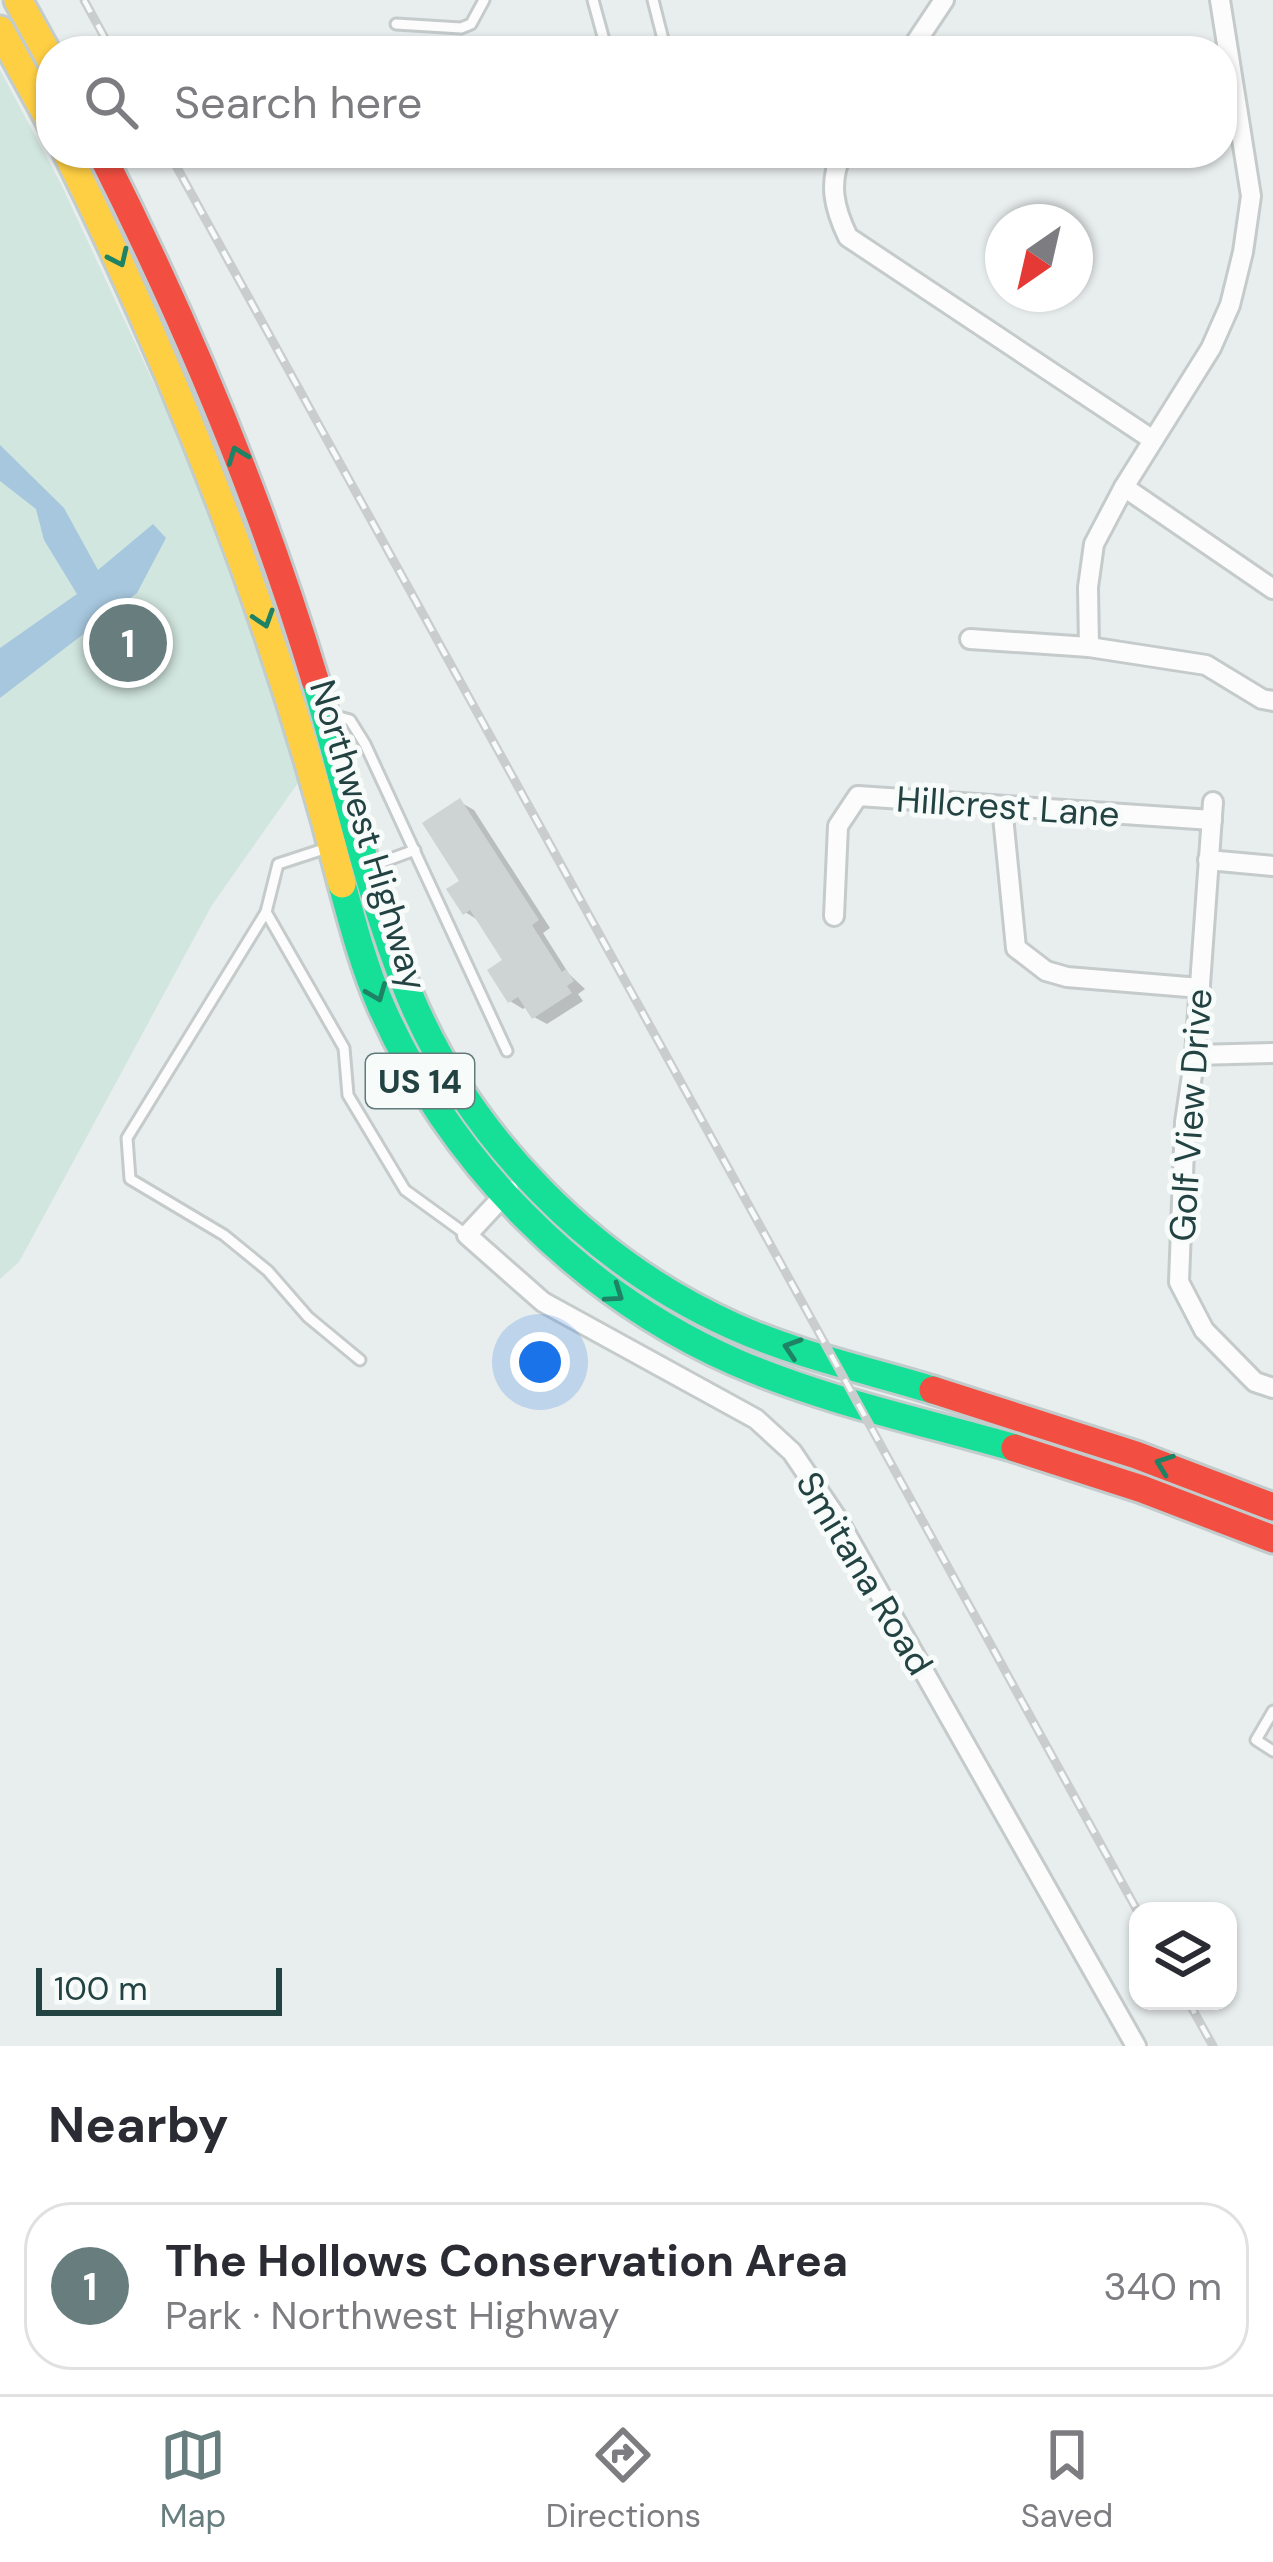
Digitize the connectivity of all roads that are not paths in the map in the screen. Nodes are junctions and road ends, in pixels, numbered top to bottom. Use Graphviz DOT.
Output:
graph roads {
  1 [pos="18,0"];
  2 [pos="484,0"];
  3 [pos="593,0"];
  4 [pos="653,0"];
  5 [pos="944,0"];
  6 [pos="1220,0"];
  7 [pos="397,24"];
  8 [pos="0,30"];
  9 [pos="38,36"];
  10 [pos="603,36"];
  11 [pos="662,36"];
  12 [pos="920,36"];
  13 [pos="1226,36"];
  14 [pos="36,96"];
  15 [pos="1237,107"];
  16 [pos="74,168"];
  17 [pos="108,168"];
  18 [pos="837,168"];
  19 [pos="1153,440"];
  20 [pos="1124,487"];
  21 [pos="1273,589"];
  22 [pos="970,639"];
  23 [pos="1088,647"];
  24 [pos="1273,701"];
  25 [pos="326,714"];
  26 [pos="1001,806"];
  27 [pos="1212,811"];
  28 [pos="332,846"];
  29 [pos="415,850"];
  30 [pos="1208,860"];
  31 [pos="1273,866"];
  32 [pos="369,867"];
  33 [pos="266,912"];
  34 [pos="834,916"];
  35 [pos="1199,988"];
  36 [pos="507,1051"];
  37 [pos="1273,1053"];
  38 [pos="1195,1055"];
  39 [pos="514,1185"];
  40 [pos="467,1235"];
  41 [pos="360,1360"];
  42 [pos="1273,1388"];
  43 [pos="1273,1507"];
  44 [pos="1273,1539"];
  45 [pos="1273,1711"];
  46 [pos="1273,1750"];
  47 [pos="1136,2046"];
  1 -- 9 [label="main road"];
  2 -- 7 [label="lane"];
  3 -- 10 [label="lane"];
  4 -- 11 [label="lane"];
  5 -- 12 [label="street"];
  6 -- 13 [label="street"];
  8 -- 14 [label="main road"];
  15 -- 19 [label="street"];
  16 -- 28 [label="main road, Northwest Highway / US 14, one-way"];
  25 -- 17 [label="main road, Northwest Highway / US 14, one-way"];
  18 -- 19 [label="street"];
  19 -- 20 [label="street"];
  20 -- 21 [label="street"];
  20 -- 23 [label="street"];
  22 -- 23 [label="street"];
  23 -- 24 [label="street"];
  25 -- 29 [label="lane"];
  25 -- 32 [label="main road, Northwest Highway / US 14"];
  26 -- 27 [label="street, Hillcrest Lane"];
  26 -- 34 [label="street, Hillcrest Lane"];
  26 -- 35 [label="street"];
  27 -- 30 [label="street, Golf View Drive"];
  28 -- 33 [label="lane"];
  28 -- 39 [label="main road, Northwest Highway / US 14, one-way"];
  29 -- 32 [label="lane"];
  29 -- 36 [label="lane"];
  30 -- 31 [label="street"];
  30 -- 35 [label="street, Golf View Drive"];
  32 -- 39 [label="main road, Northwest Highway / US 14"];
  33 -- 40 [label="lane"];
  33 -- 41 [label="lane"];
  35 -- 38 [label="street, Golf View Drive"];
  37 -- 38 [label="street"];
  38 -- 42 [label="street, Golf View Drive"];
  39 -- 40 [label="street"];
  43 -- 39 [label="main road, Northwest Highway / US 14, one-way"];
  39 -- 44 [label="main road, Northwest Highway / US 14, one-way"];
  40 -- 47 [label="street, Smitana Road"];
  45 -- 46 [label="lane"];
}
